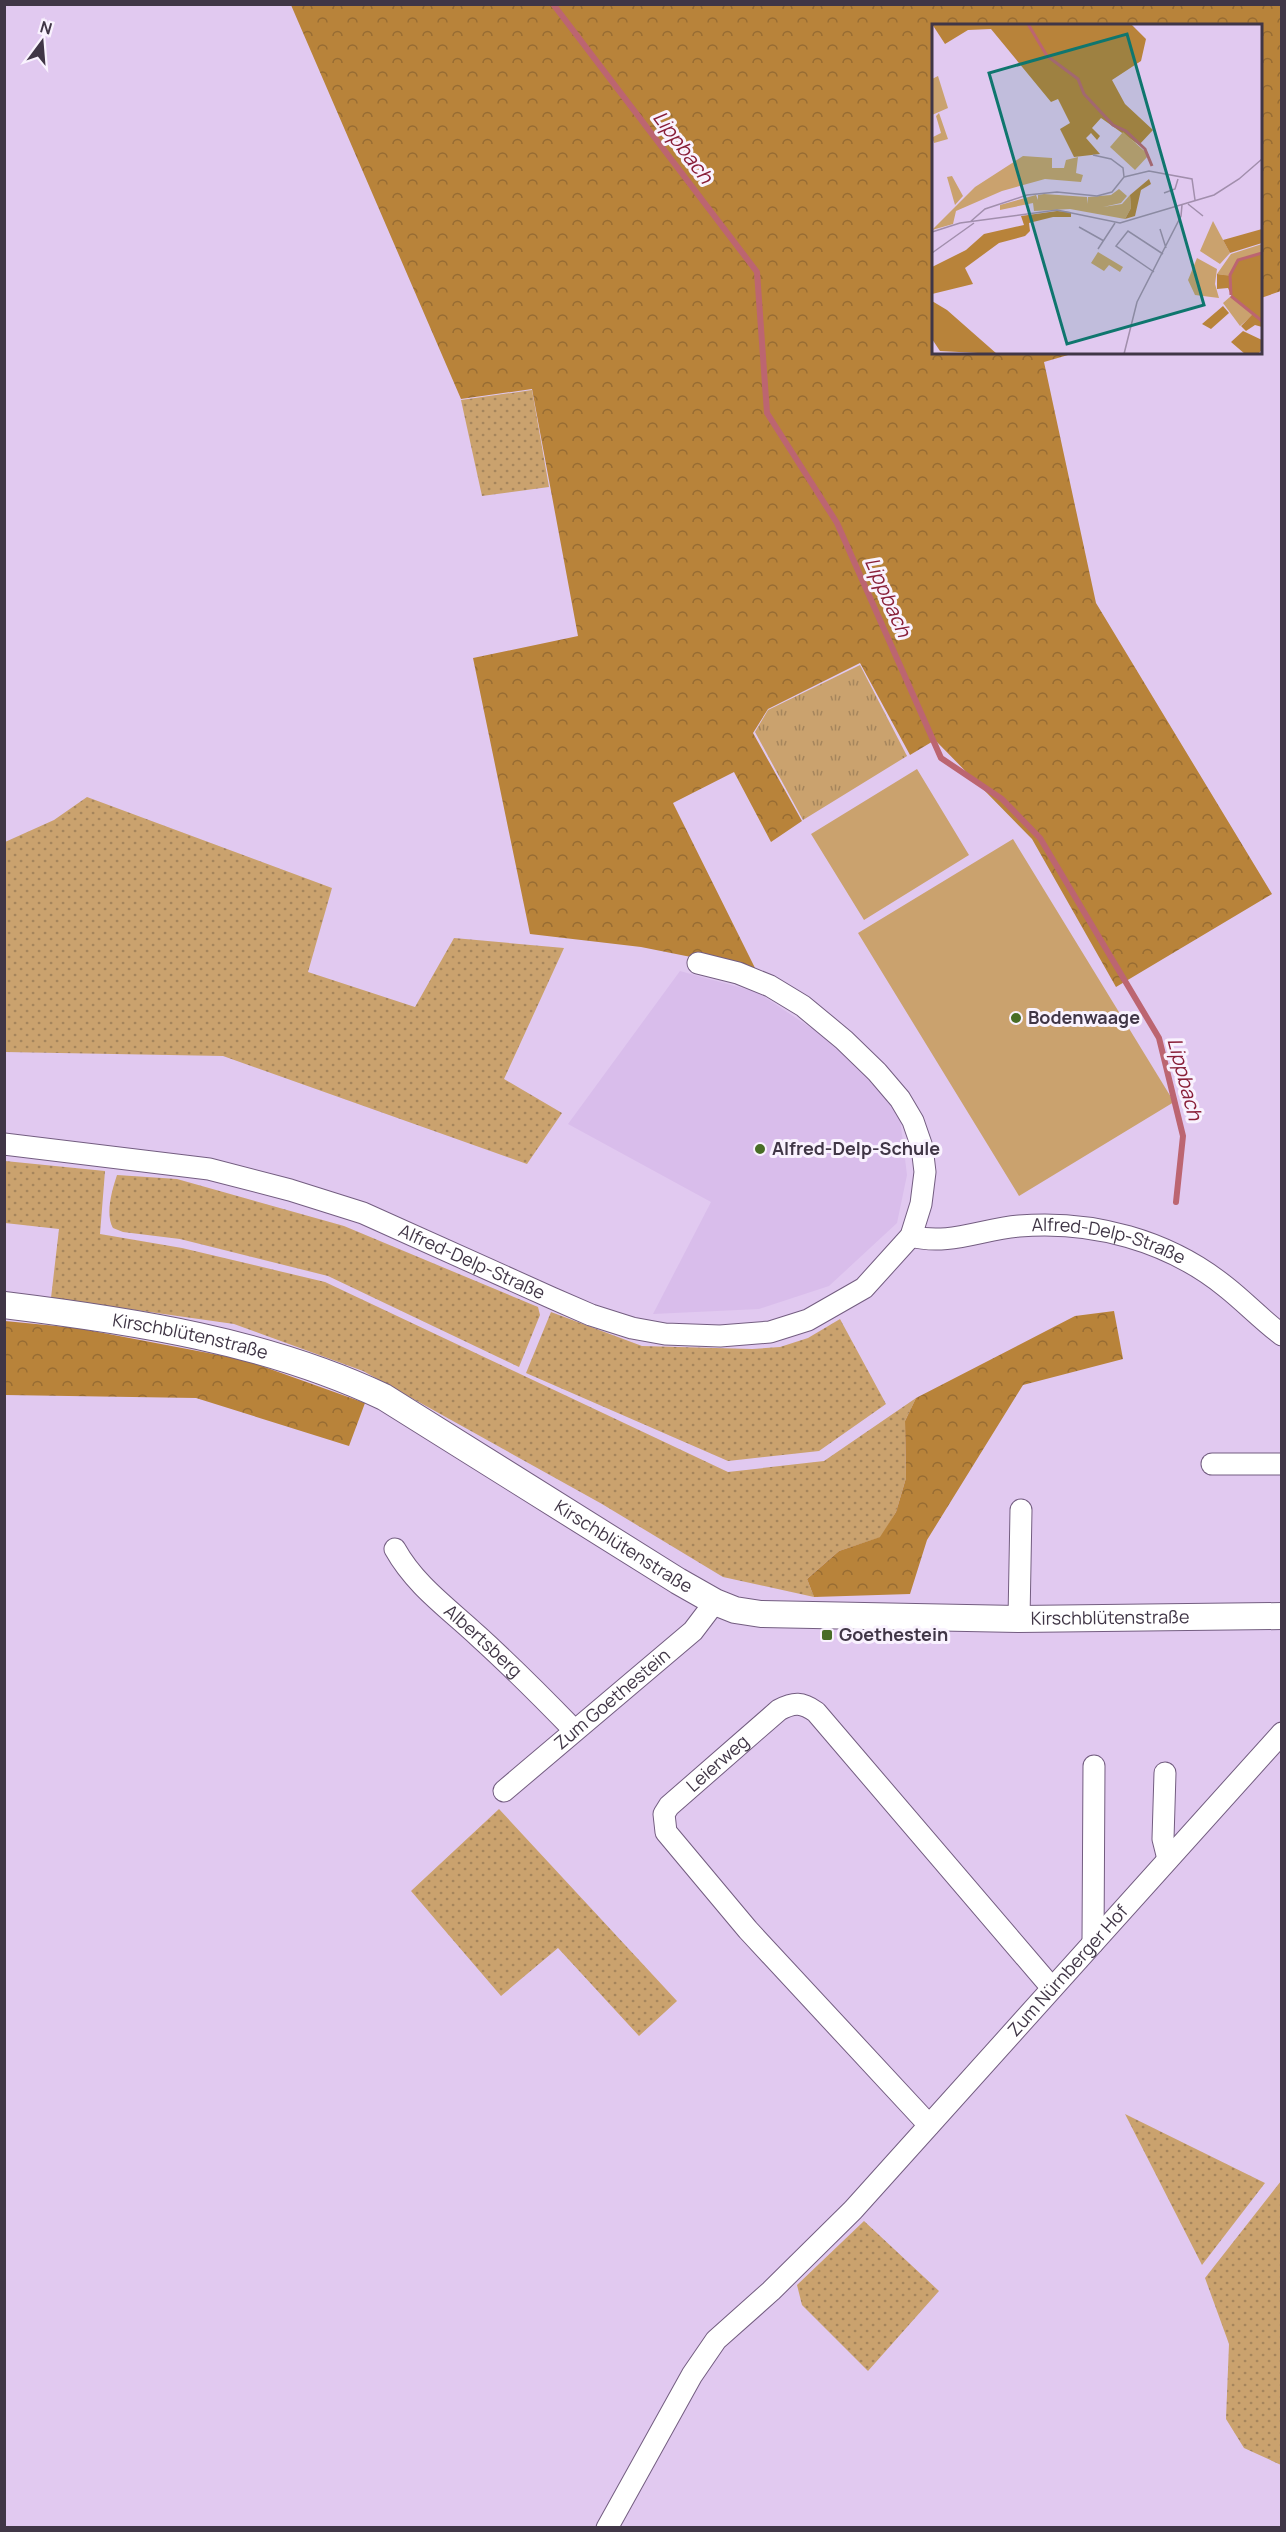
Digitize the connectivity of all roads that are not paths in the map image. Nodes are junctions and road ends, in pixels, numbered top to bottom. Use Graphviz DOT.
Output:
graph roads {
  1 [pos="698,963"];
  2 [pos="4,1144"];
  3 [pos="911,1236"];
  4 [pos="4,1305"];
  5 [pos="1281,1335"];
  6 [pos="1212,1464"];
  7 [pos="1281,1464"];
  8 [pos="1021,1510"];
  9 [pos="395,1550"];
  10 [pos="715,1602"];
  11 [pos="1281,1616"];
  12 [pos="1019,1619"];
  13 [pos="574,1730"];
  14 [pos="1281,1733"];
  15 [pos="1094,1766"];
  16 [pos="1165,1773"];
  17 [pos="504,1791"];
  18 [pos="1168,1859"];
  19 [pos="1093,1943"];
  20 [pos="1052,1988"];
  21 [pos="929,2125"];
  22 [pos="607,2528"];
  1 -- 3 [label="street, Alfred-Delp-Straße"];
  2 -- 3 [label="street, Alfred-Delp-Straße"];
  3 -- 5 [label="street, Alfred-Delp-Straße"];
  4 -- 10 [label="main road, Kirschblütenstraße"];
  6 -- 7 [label="street"];
  8 -- 12 [label="street"];
  9 -- 13 [label="street, Albertsberg"];
  10 -- 12 [label="main road, Kirschblütenstraße"];
  10 -- 13 [label="street, Zum Goethestein"];
  11 -- 12 [label="main road, Kirschblütenstraße"];
  13 -- 17 [label="street, Zum Goethestein"];
  14 -- 18 [label="street, Zum Nürnberger Hof"];
  15 -- 19 [label="street"];
  16 -- 18 [label="street"];
  18 -- 19 [label="street, Zum Nürnberger Hof"];
  19 -- 20 [label="street, Zum Nürnberger Hof"];
  20 -- 21 [label="street, Zum Nürnberger Hof"];
  20 -- 21 [label="street, Leierweg"];
  21 -- 22 [label="street, Zum Nürnberger Hof"];
}
